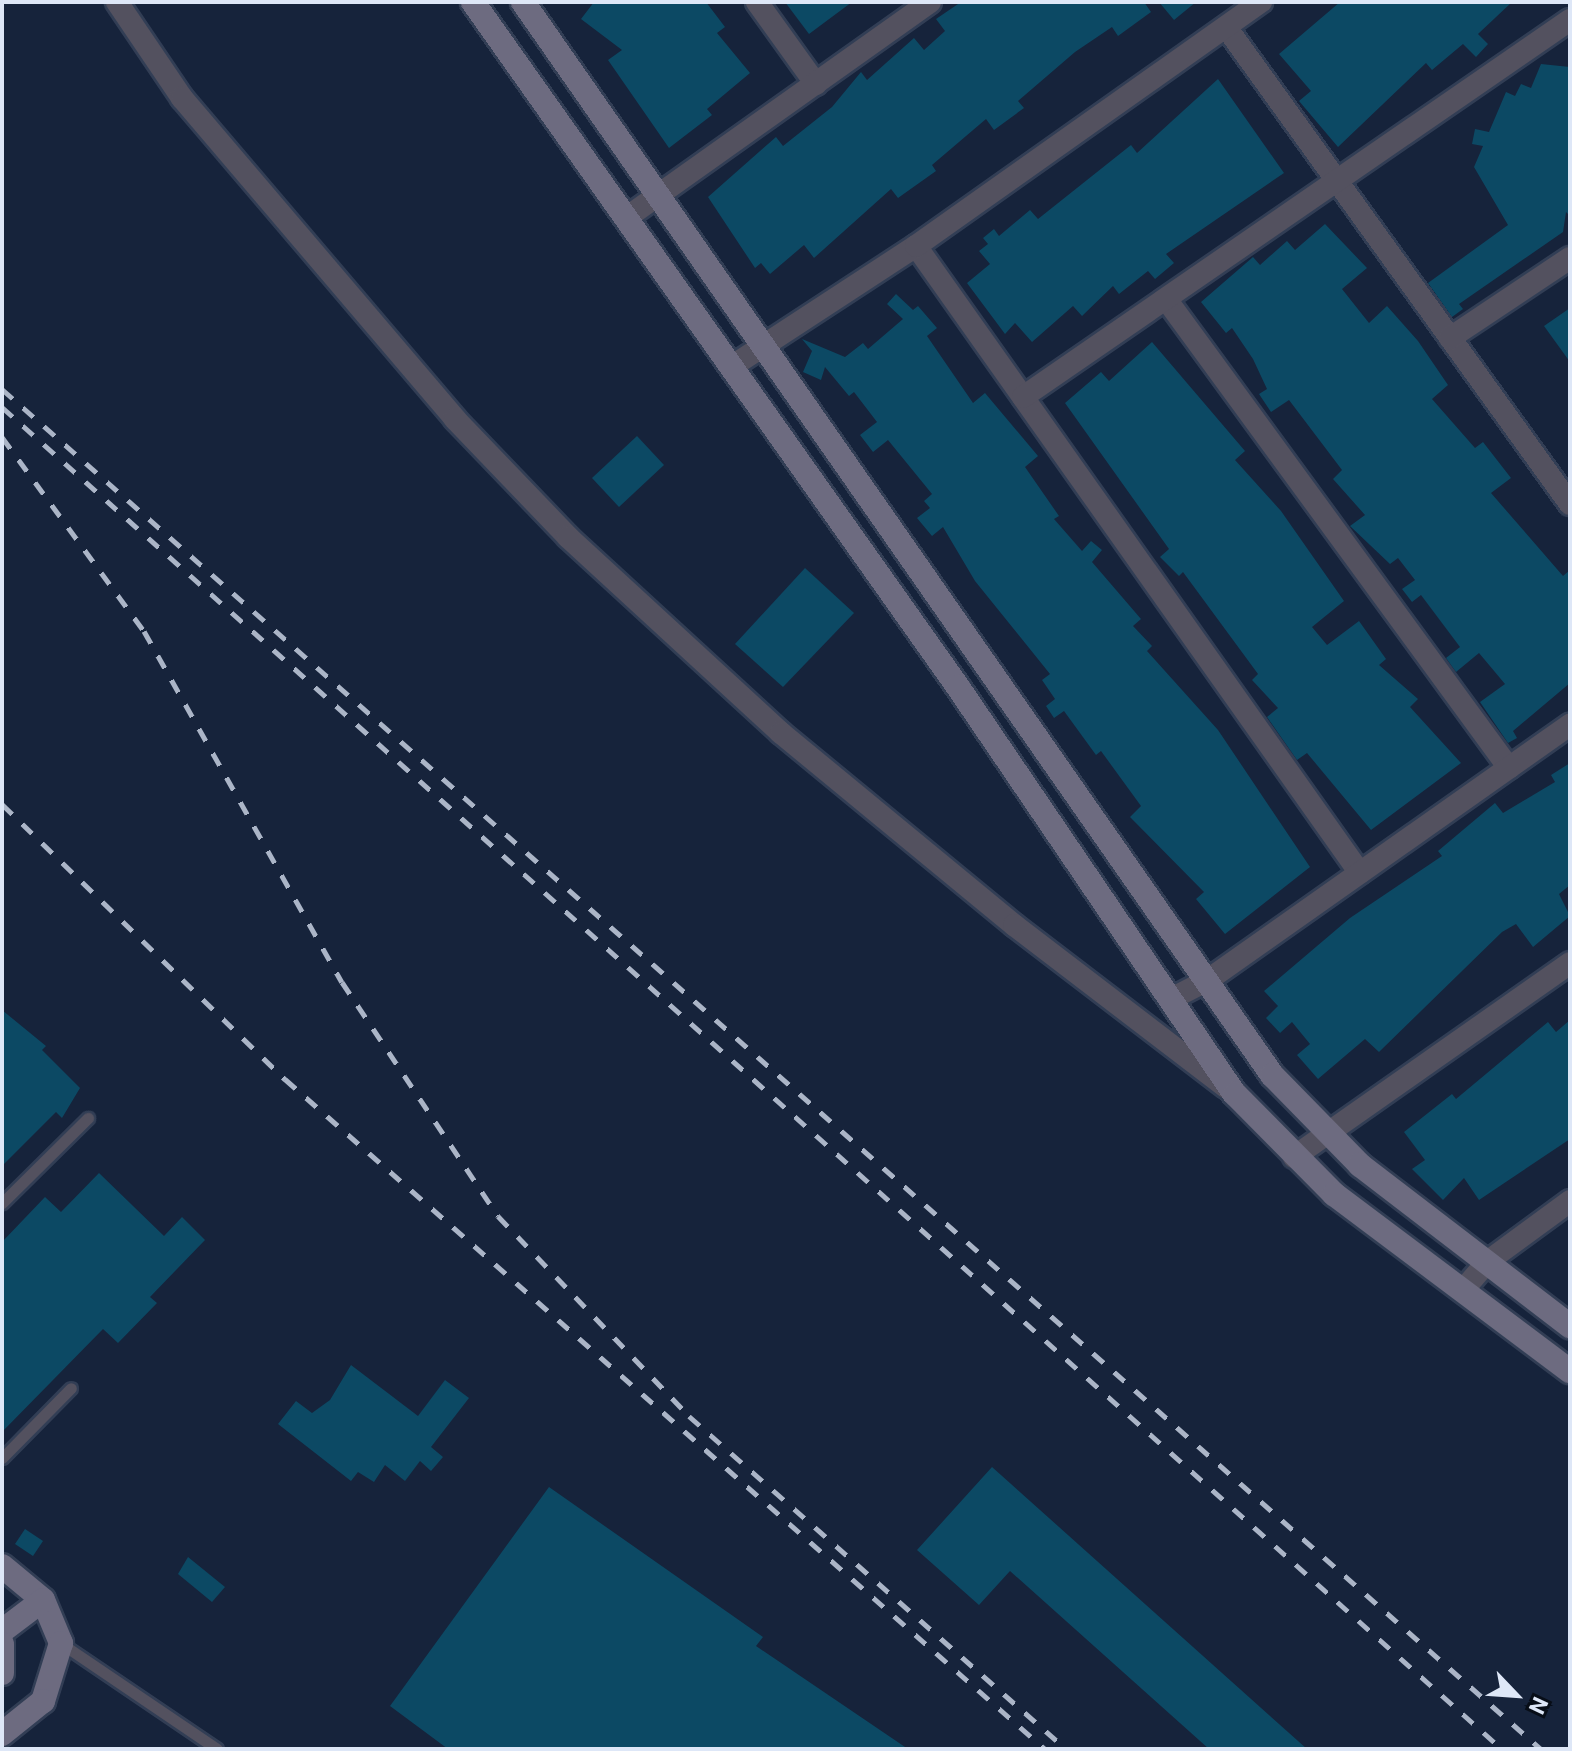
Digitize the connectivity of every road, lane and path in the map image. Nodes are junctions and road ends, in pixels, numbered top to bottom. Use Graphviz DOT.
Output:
graph roads {
  1 [pos="117,2"];
  2 [pos="473,2"];
  3 [pos="523,2"];
  4 [pos="757,2"];
  5 [pos="930,2"];
  6 [pos="1261,2"];
  7 [pos="1570,20"];
  8 [pos="1226,27"];
  9 [pos="816,84"];
  10 [pos="1338,180"];
  11 [pos="658,197"];
  12 [pos="626,218"];
  13 [pos="916,246"];
  14 [pos="1570,258"];
  15 [pos="1166,299"];
  16 [pos="1450,338"];
  17 [pos="762,347"];
  18 [pos="731,367"];
  19 [pos="1023,397"];
  20 [pos="1570,504"];
  21 [pos="1570,725"];
  22 [pos="1509,768"];
  23 [pos="1360,873"];
  24 [pos="1570,963"];
  25 [pos="1208,980"];
  26 [pos="1171,999"];
  27 [pos="1235,1094"];
  28 [pos="88,1118"];
  29 [pos="1328,1135"];
  30 [pos="1294,1157"];
  31 [pos="1570,1201"];
  32 [pos="2,1203"];
  33 [pos="1487,1262"];
  34 [pos="1463,1290"];
  35 [pos="1570,1326"];
  36 [pos="1570,1371"];
  37 [pos="71,1388"];
  38 [pos="2,1458"];
  39 [pos="2,1566"];
  40 [pos="43,1600"];
  41 [pos="2,1631"];
  42 [pos="61,1643"];
  43 [pos="2,1644"];
  44 [pos="2,1673"];
  45 [pos="2,1734"];
  46 [pos="217,1749"];
  1 -- 27 [label="street"];
  2 -- 12 [label="street"];
  3 -- 11 [label="street"];
  4 -- 9 [label="street"];
  5 -- 9 [label="street"];
  6 -- 8 [label="street"];
  7 -- 10 [label="street"];
  8 -- 10 [label="street"];
  8 -- 13 [label="street"];
  9 -- 11 [label="street"];
  10 -- 15 [label="street"];
  10 -- 16 [label="street"];
  11 -- 12 [label="street"];
  11 -- 17 [label="street"];
  12 -- 18 [label="street"];
  13 -- 17 [label="street"];
  13 -- 19 [label="street"];
  14 -- 16 [label="street"];
  15 -- 19 [label="street"];
  15 -- 22 [label="street"];
  16 -- 20 [label="street"];
  17 -- 18 [label="street"];
  17 -- 25 [label="street"];
  18 -- 26 [label="street"];
  19 -- 23 [label="street"];
  21 -- 22 [label="street"];
  22 -- 23 [label="street"];
  23 -- 25 [label="street"];
  24 -- 29 [label="street"];
  25 -- 26 [label="street"];
  25 -- 29 [label="street"];
  26 -- 27 [label="street"];
  27 -- 30 [label="street"];
  28 -- 32 [label="lane"];
  29 -- 30 [label="street"];
  29 -- 33 [label="street"];
  30 -- 34 [label="street"];
  31 -- 33 [label="street"];
  33 -- 34 [label="street"];
  33 -- 35 [label="street"];
  34 -- 36 [label="street"];
  37 -- 38 [label="lane"];
  39 -- 40 [label="street"];
  40 -- 41 [label="street"];
  40 -- 42 [label="street"];
  42 -- 45 [label="street"];
  42 -- 46 [label="lane"];
  43 -- 44 [label="street"];
}
